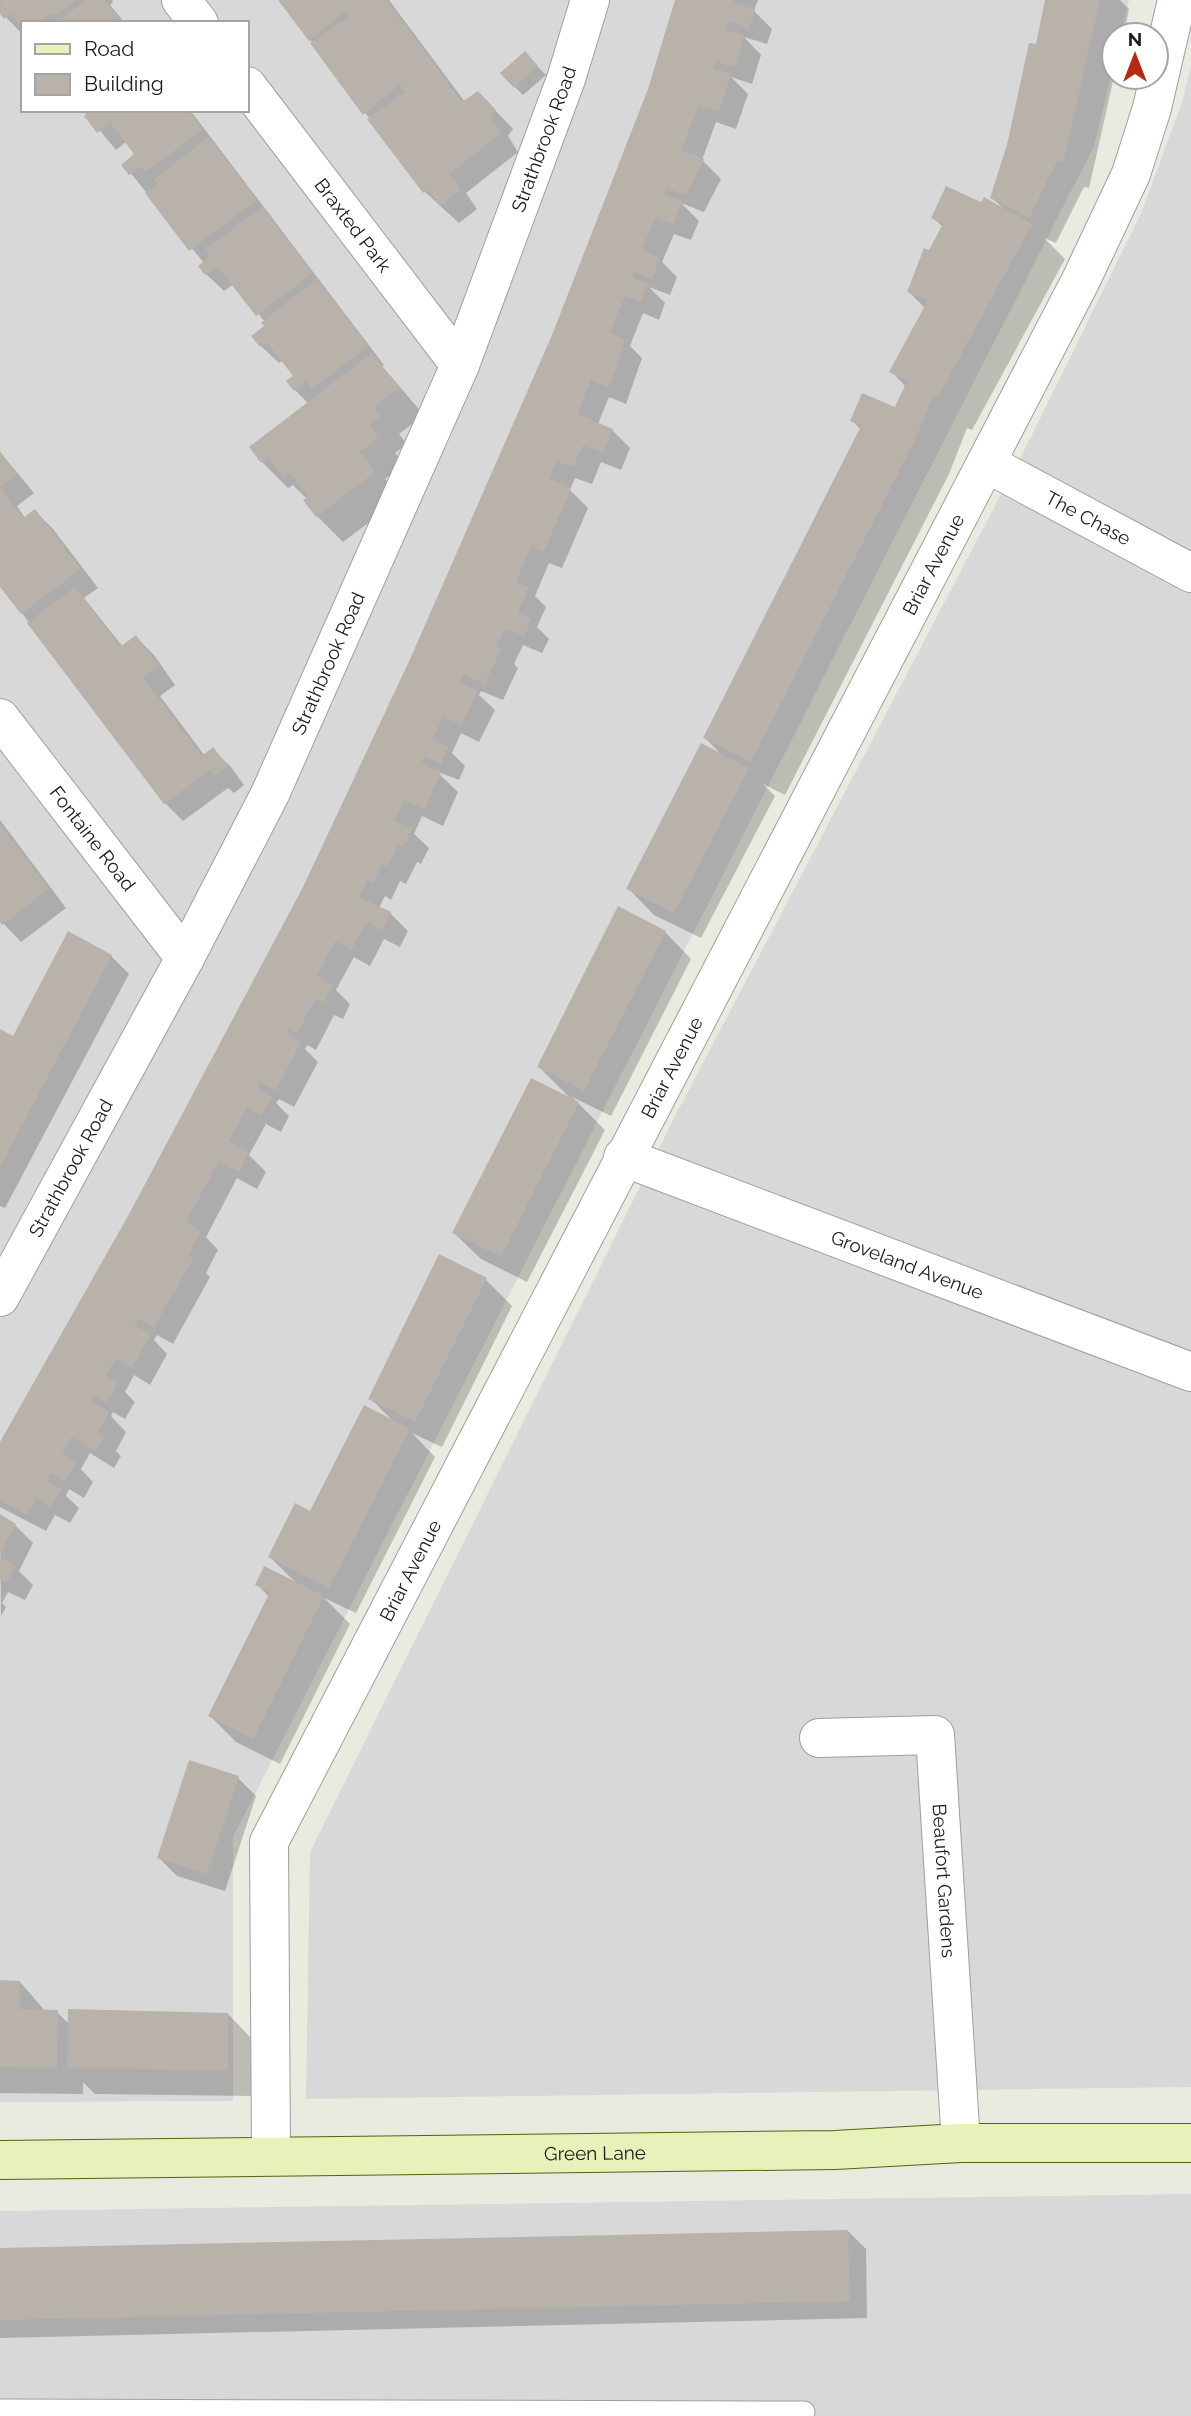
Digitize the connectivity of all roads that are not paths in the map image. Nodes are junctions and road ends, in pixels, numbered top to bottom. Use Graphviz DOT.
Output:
graph roads {
  1 [pos="181,0"];
  2 [pos="590,0"];
  3 [pos="1177,0"];
  4 [pos="197,21"];
  5 [pos="248,87"];
  6 [pos="460,365"];
  7 [pos="986,463"];
  8 [pos="1191,573"];
  9 [pos="0,718"];
  10 [pos="185,958"];
  11 [pos="623,1157"];
  12 [pos="0,1297"];
  13 [pos="1191,1372"];
  14 [pos="819,1738"];
  15 [pos="961,2143"];
  16 [pos="1191,2143"];
  17 [pos="271,2154"];
  18 [pos="0,2160"];
  19 [pos="0,2410"];
  20 [pos="804,2412"];
  1 -- 4 [label="street"];
  2 -- 6 [label="street, Strathbrook Road"];
  3 -- 7 [label="street, Briar Avenue"];
  5 -- 6 [label="street, Braxted Park"];
  6 -- 10 [label="street, Strathbrook Road"];
  7 -- 8 [label="street, The Chase"];
  7 -- 11 [label="street, Briar Avenue"];
  9 -- 10 [label="street, Fontaine Road"];
  10 -- 12 [label="street, Strathbrook Road"];
  11 -- 13 [label="street, Groveland Avenue"];
  11 -- 17 [label="street, Briar Avenue"];
  14 -- 15 [label="street, Beaufort Gardens"];
  15 -- 16 [label="main road, Green Lane"];
  15 -- 17 [label="main road, Green Lane"];
  17 -- 18 [label="main road, Green Lane"];
  19 -- 20 [label="lane"];
}
